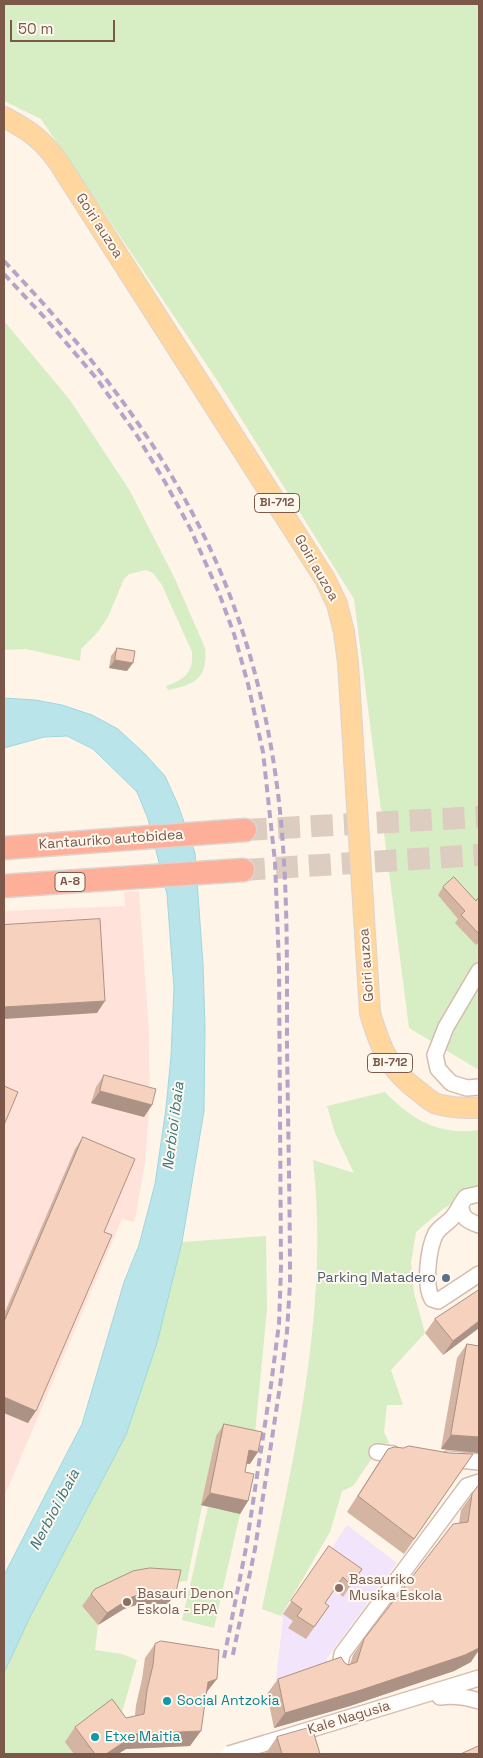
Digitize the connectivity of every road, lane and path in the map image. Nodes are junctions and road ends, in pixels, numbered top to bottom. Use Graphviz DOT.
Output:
graph roads {
  1 [pos="4,117"];
  2 [pos="245,830"];
  3 [pos="4,848"];
  4 [pos="232,870"];
  5 [pos="4,886"];
  6 [pos="479,971"];
  7 [pos="479,1087"];
  8 [pos="479,1108"];
  9 [pos="479,1194"];
  10 [pos="461,1205"];
  11 [pos="479,1224"];
  12 [pos="479,1274"];
  13 [pos="377,1452"];
  14 [pos="393,1454"];
  15 [pos="434,1458"];
  16 [pos="479,1462"];
  17 [pos="479,1482"];
  18 [pos="339,1671"];
  19 [pos="479,1678"];
  20 [pos="411,1700"];
  21 [pos="479,1701"];
  22 [pos="229,1754"];
  1 -- 8 [label="main road, Goiri auzoa / BI-712"];
  2 -- 3 [label="highway, Kantauriko autobidea"];
  4 -- 5 [label="highway, A-8"];
  6 -- 7 [label="street"];
  9 -- 10 [label="street"];
  10 -- 11 [label="street"];
  10 -- 12 [label="street"];
  13 -- 14 [label="street"];
  15 -- 16 [label="street"];
  17 -- 18 [label="street"];
  19 -- 20 [label="street"];
  20 -- 21 [label="street"];
  20 -- 22 [label="street, Kale Nagusia, bridge"];
}
